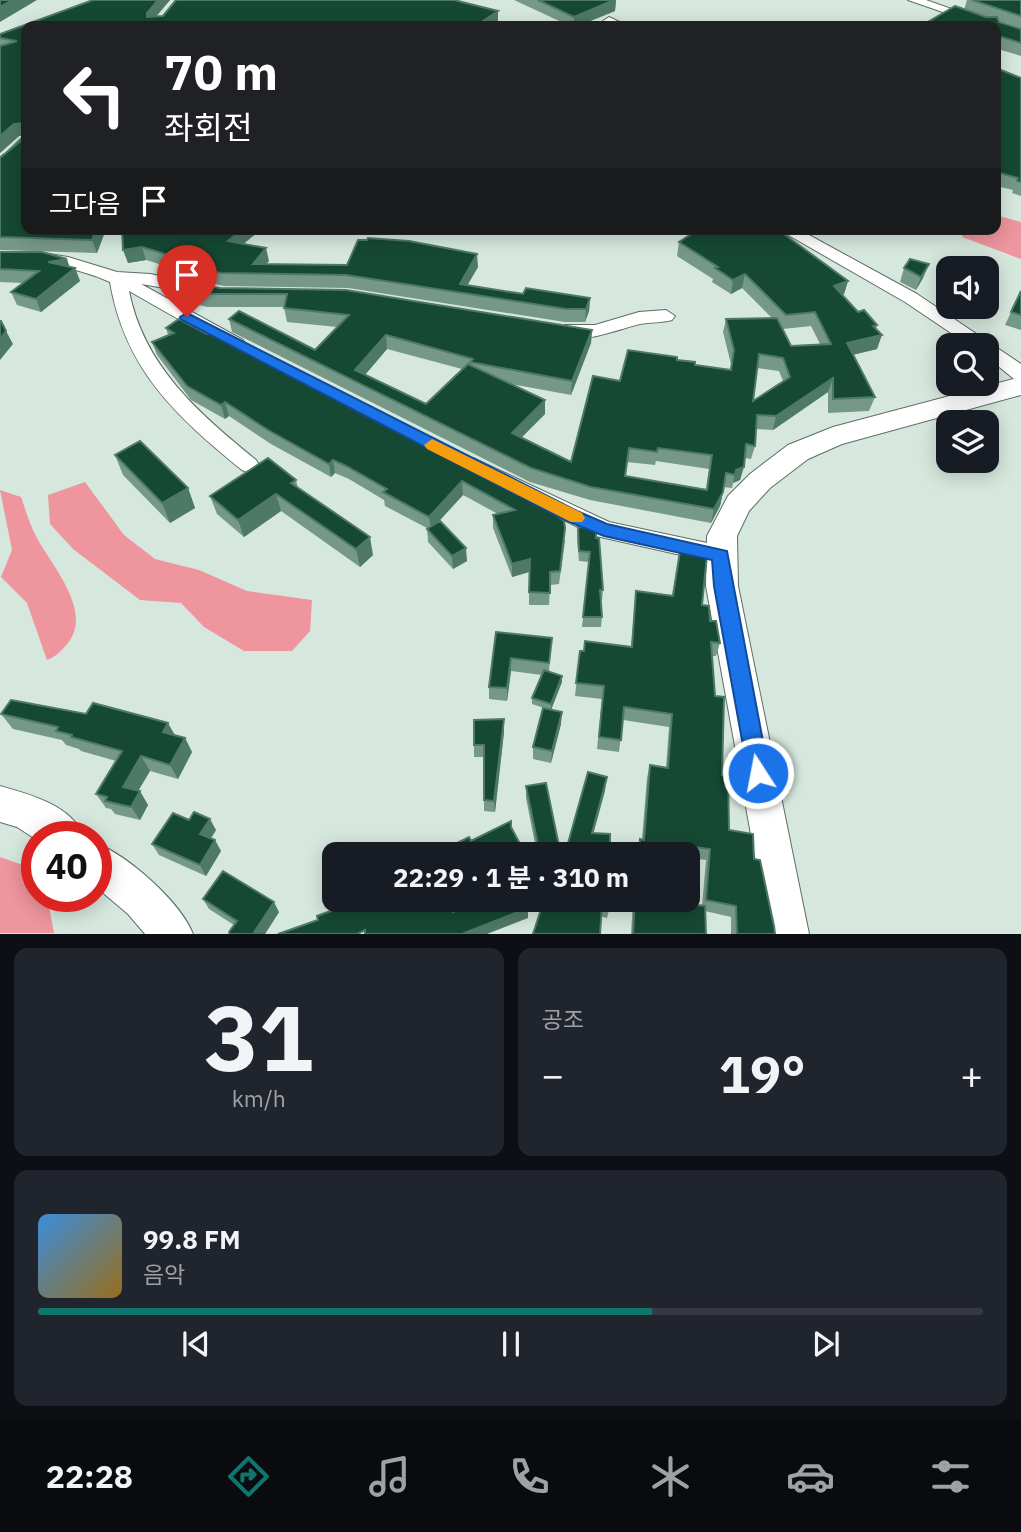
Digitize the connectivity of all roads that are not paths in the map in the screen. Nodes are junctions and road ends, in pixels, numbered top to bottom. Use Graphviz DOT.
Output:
graph roads {
  1 [pos="915,0"];
  2 [pos="977,21"];
  3 [pos="797,235"];
  4 [pos="0,257"];
  5 [pos="118,277"];
  6 [pos="213,292"];
  7 [pos="666,316"];
  8 [pos="552,329"];
  9 [pos="964,333"];
  10 [pos="252,352"];
  11 [pos="999,357"];
  12 [pos="1021,374"];
  13 [pos="1021,386"];
  14 [pos="456,457"];
  15 [pos="249,465"];
  16 [pos="720,555"];
  17 [pos="0,804"];
  18 [pos="41,821"];
  19 [pos="112,875"];
  20 [pos="173,933"];
  21 [pos="789,933"];
  1 -- 2 [label="street"];
  3 -- 9 [label="street"];
  4 -- 5 [label="street"];
  5 -- 6 [label="street"];
  5 -- 10 [label="street"];
  5 -- 15 [label="street"];
  7 -- 8 [label="street"];
  11 -- 12 [label="street"];
  13 -- 16 [label="street"];
  14 -- 16 [label="street"];
  16 -- 21 [label="street"];
  17 -- 18 [label="street"];
  19 -- 20 [label="street"];
}
